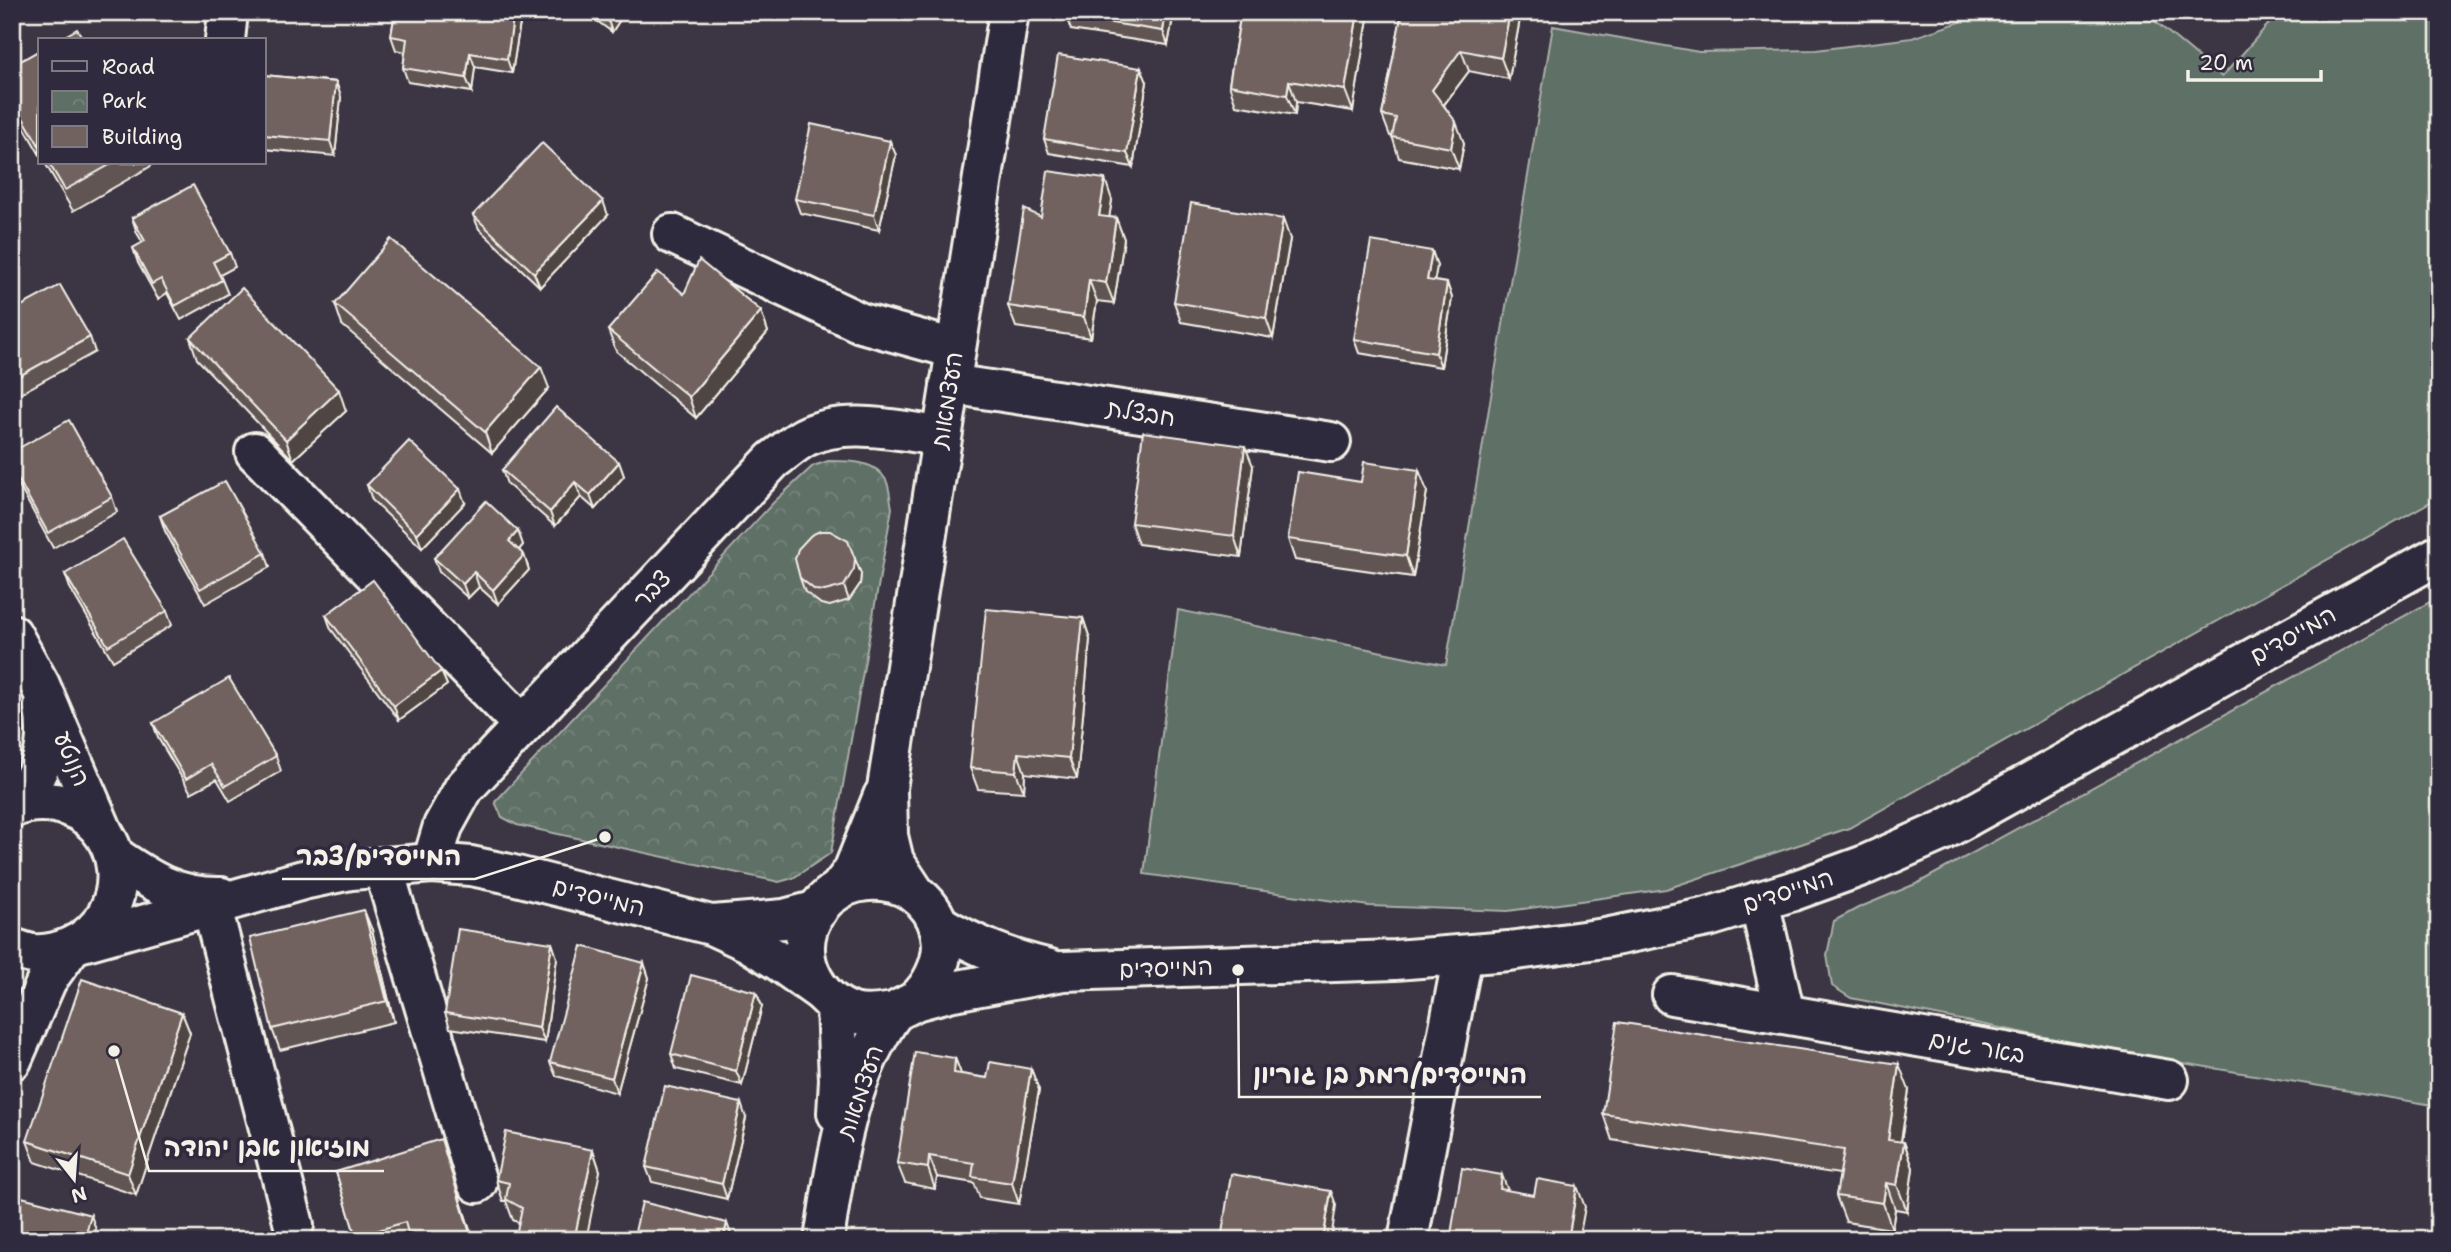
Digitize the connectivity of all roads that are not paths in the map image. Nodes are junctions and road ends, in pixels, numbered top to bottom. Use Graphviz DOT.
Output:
graph roads {
  1 [pos="229,12"];
  2 [pos="1009,12"];
  3 [pos="225,38"];
  4 [pos="672,234"];
  5 [pos="953,366"];
  6 [pos="941,436"];
  7 [pos="1331,442"];
  8 [pos="255,452"];
  9 [pos="2439,555"];
  10 [pos="12,634"];
  11 [pos="40,684"];
  12 [pos="523,725"];
  13 [pos="887,788"];
  14 [pos="14,807"];
  15 [pos="109,845"];
  16 [pos="432,863"];
  17 [pos="383,867"];
  18 [pos="915,893"];
  19 [pos="829,899"];
  20 [pos="226,900"];
  21 [pos="1759,901"];
  22 [pos="937,924"];
  23 [pos="710,925"];
  24 [pos="76,945"];
  25 [pos="12,948"];
  26 [pos="1463,955"];
  27 [pos="1063,971"];
  28 [pos="1672,995"];
  29 [pos="829,999"];
  30 [pos="905,1007"];
  31 [pos="12,1011"];
  32 [pos="1785,1014"];
  33 [pos="12,1027"];
  34 [pos="12,1060"];
  35 [pos="2169,1080"];
  36 [pos="834,1175"];
  37 [pos="477,1183"];
  38 [pos="294,1225"];
  39 [pos="824,1240"];
  40 [pos="1408,1240"];
  1 -- 3 [label="street"];
  2 -- 5 [label="street, העצמאות"];
  4 -- 5 [label="street, חבצלת"];
  5 -- 6 [label="street, העצמאות"];
  5 -- 7 [label="street, חבצלת"];
  6 -- 12 [label="street, צבר"];
  6 -- 13 [label="street, העצמאות"];
  8 -- 12 [label="street"];
  9 -- 21 [label="street, המייסדים"];
  10 -- 11 [label="street, הנוטע"];
  11 -- 14 [label="street, הנוטע"];
  11 -- 15 [label="street, הנוטע"];
  12 -- 16 [label="street, צבר"];
  13 -- 18 [label="street, העצמאות"];
  13 -- 19 [label="street, העצמאות"];
  14 -- 15 [label="street, המייסדים"];
  15 -- 20 [label="street, המייסדים"];
  15 -- 24 [label="street"];
  16 -- 17 [label="street, המייסדים"];
  16 -- 23 [label="street, המייסדים"];
  17 -- 20 [label="street, המייסדים"];
  17 -- 37 [label="street"];
  18 -- 19 [label="street"];
  18 -- 22 [label="street"];
  19 -- 23 [label="street, המייסדים"];
  19 -- 29 [label="street"];
  20 -- 24 [label="street, המייסדים"];
  20 -- 38 [label="street"];
  21 -- 26 [label="street, המייסדים"];
  21 -- 32 [label="street"];
  22 -- 27 [label="street, המייסדים"];
  22 -- 30 [label="street"];
  23 -- 29 [label="street, המייסדים"];
  24 -- 25 [label="street, המייסדים"];
  24 -- 34 [label="street"];
  26 -- 27 [label="street, המייסדים"];
  26 -- 40 [label="street"];
  27 -- 30 [label="street, המייסדים"];
  28 -- 32 [label="street, באר גנים"];
  29 -- 30 [label="street"];
  29 -- 36 [label="street, העצמאות"];
  30 -- 36 [label="street, העצמאות"];
  31 -- 33 [label="street"];
  32 -- 35 [label="street, באר גנים"];
  36 -- 39 [label="street, העצמאות"];
}
